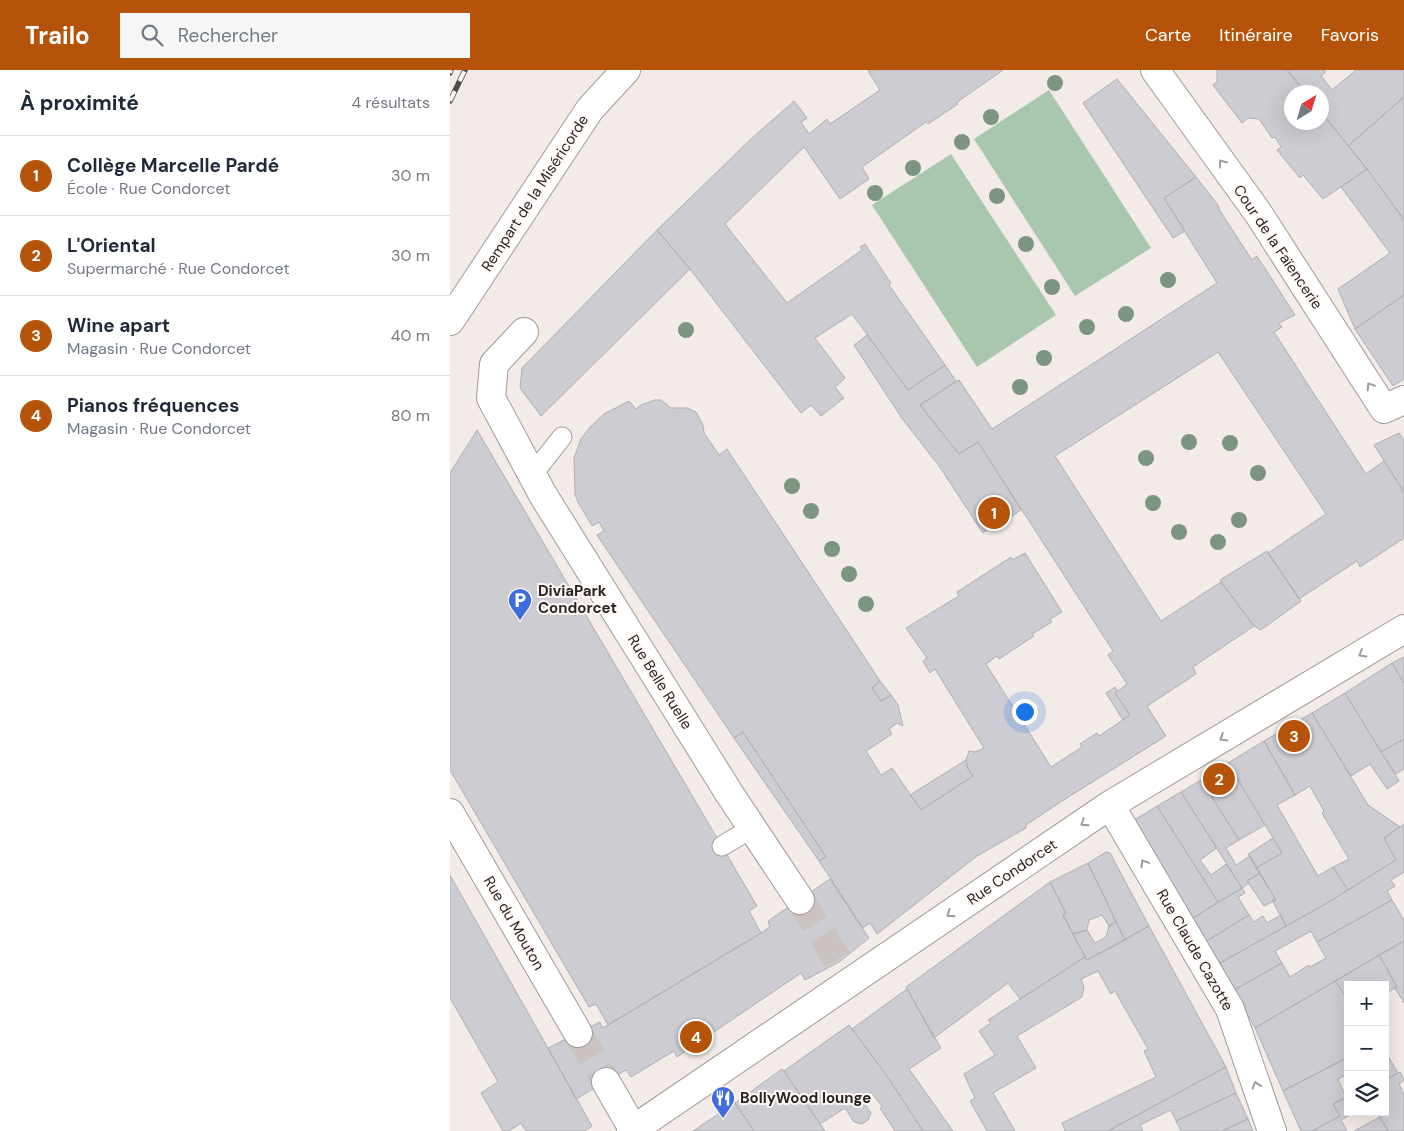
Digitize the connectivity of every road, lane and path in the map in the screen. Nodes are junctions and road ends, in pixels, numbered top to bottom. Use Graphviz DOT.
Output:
graph roads {
  1 [pos="626,70"];
  2 [pos="1155,70"];
  3 [pos="450,321"];
  4 [pos="524,332"];
  5 [pos="1404,400"];
  6 [pos="562,437"];
  7 [pos="532,475"];
  8 [pos="1404,629"];
  9 [pos="1110,806"];
  10 [pos="450,813"];
  11 [pos="752,828"];
  12 [pos="722,846"];
  13 [pos="800,900"];
  14 [pos="578,1034"];
  15 [pos="606,1082"];
  16 [pos="632,1130"];
  17 [pos="1272,1131"];
  1 -- 3 [label="street, Rempart de la Miséricorde"];
  5 -- 2 [label="street, Cour de la Faïencerie, one-way"];
  4 -- 7 [label="street, Rue Belle Ruelle"];
  6 -- 7 [label="lane"];
  7 -- 11 [label="street, Rue Belle Ruelle"];
  8 -- 9 [label="street, Rue Condorcet, one-way"];
  9 -- 16 [label="street, Rue Condorcet, one-way"];
  17 -- 9 [label="street, Rue Claude Cazotte, one-way"];
  10 -- 14 [label="street, Rue du Mouton"];
  11 -- 12 [label="lane"];
  11 -- 13 [label="street, Rue Belle Ruelle"];
  15 -- 16 [label="street"];
}
